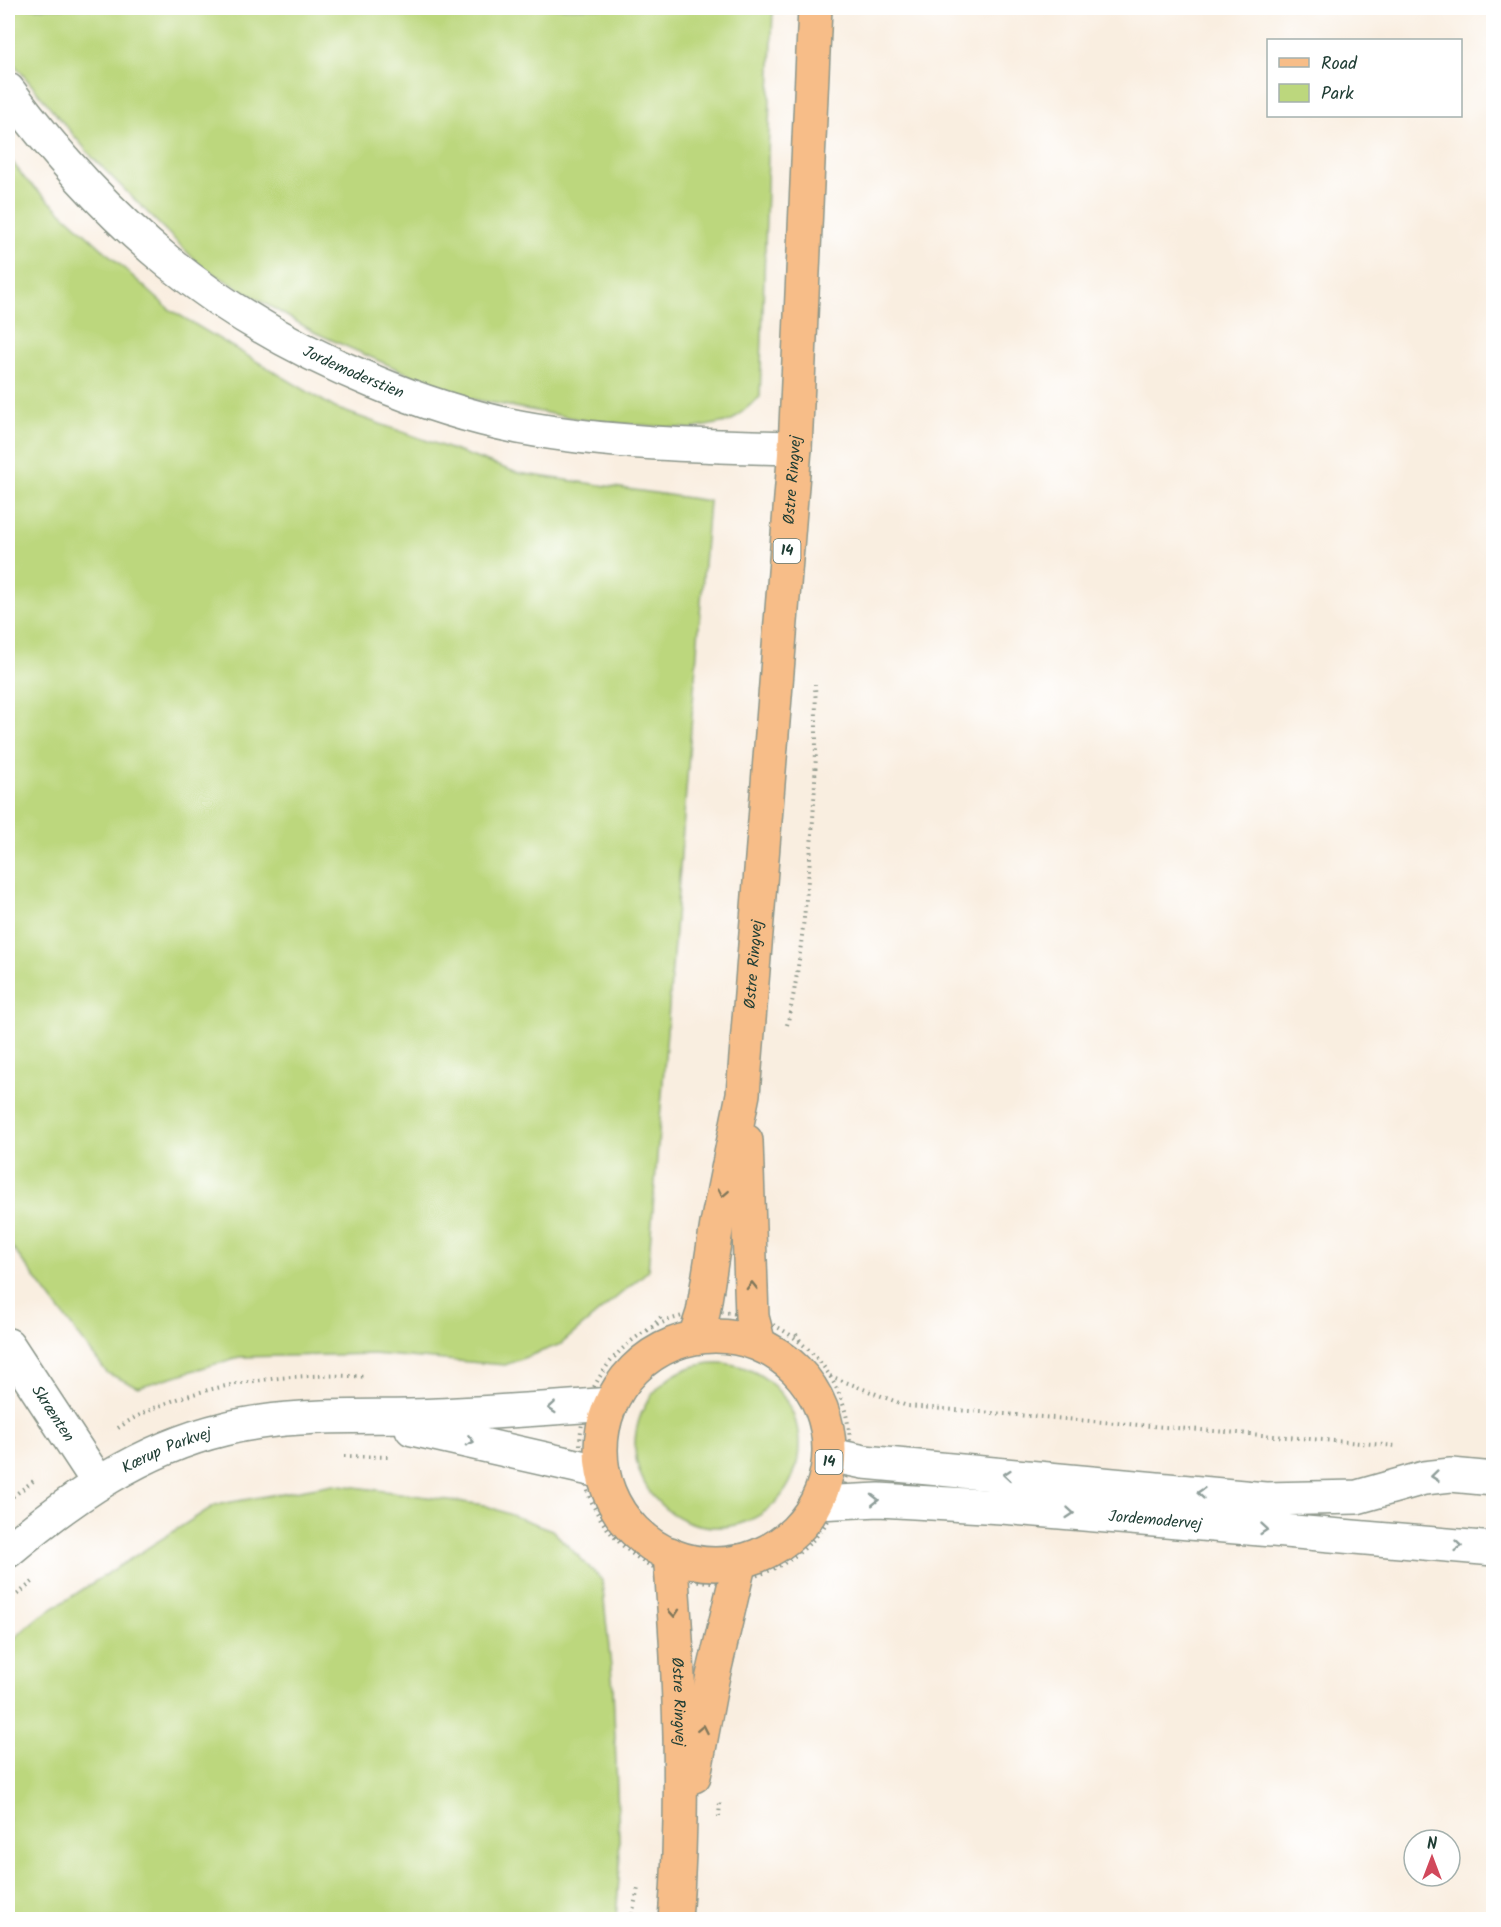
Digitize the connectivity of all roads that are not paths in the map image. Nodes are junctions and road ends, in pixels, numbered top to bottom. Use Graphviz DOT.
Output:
graph roads {
  1 [pos="815,8"];
  2 [pos="8,90"];
  3 [pos="795,448"];
  4 [pos="743,1094"];
  5 [pos="699,1325"];
  6 [pos="756,1331"];
  7 [pos="8,1345"];
  8 [pos="598,1405"];
  9 [pos="351,1417"];
  10 [pos="840,1457"];
  11 [pos="590,1479"];
  12 [pos="1494,1479"];
  13 [pos="98,1482"];
  14 [pos="828,1502"];
  15 [pos="1494,1549"];
  16 [pos="8,1551"];
  17 [pos="671,1565"];
  18 [pos="738,1571"];
  19 [pos="681,1849"];
  20 [pos="675,1920"];
  1 -- 3 [label="main road, Østre Ringvej / 14"];
  2 -- 3 [label="street, Jordemoderstien"];
  3 -- 4 [label="main road, Østre Ringvej / 14"];
  4 -- 5 [label="main road, Østre Ringvej / 14, one-way"];
  6 -- 4 [label="main road, Østre Ringvej / 14, one-way"];
  5 -- 6 [label="main road, 14"];
  5 -- 8 [label="main road, 14"];
  6 -- 10 [label="main road, 14"];
  7 -- 13 [label="street, Skrænten"];
  8 -- 9 [label="street, Kærup Parkvej, one-way"];
  8 -- 11 [label="main road, 14"];
  9 -- 11 [label="street, Kærup Parkvej, one-way"];
  9 -- 13 [label="street, Kærup Parkvej"];
  12 -- 10 [label="street, Jordemodervej, one-way"];
  10 -- 14 [label="main road, 14"];
  11 -- 17 [label="main road, 14"];
  13 -- 16 [label="street, Kærup Parkvej"];
  14 -- 15 [label="street, Jordemodervej, one-way"];
  14 -- 18 [label="main road, 14"];
  17 -- 18 [label="main road, 14"];
  17 -- 19 [label="main road, Østre Ringvej, one-way"];
  19 -- 18 [label="main road, Østre Ringvej, one-way"];
  19 -- 20 [label="main road, Østre Ringvej"];
}
